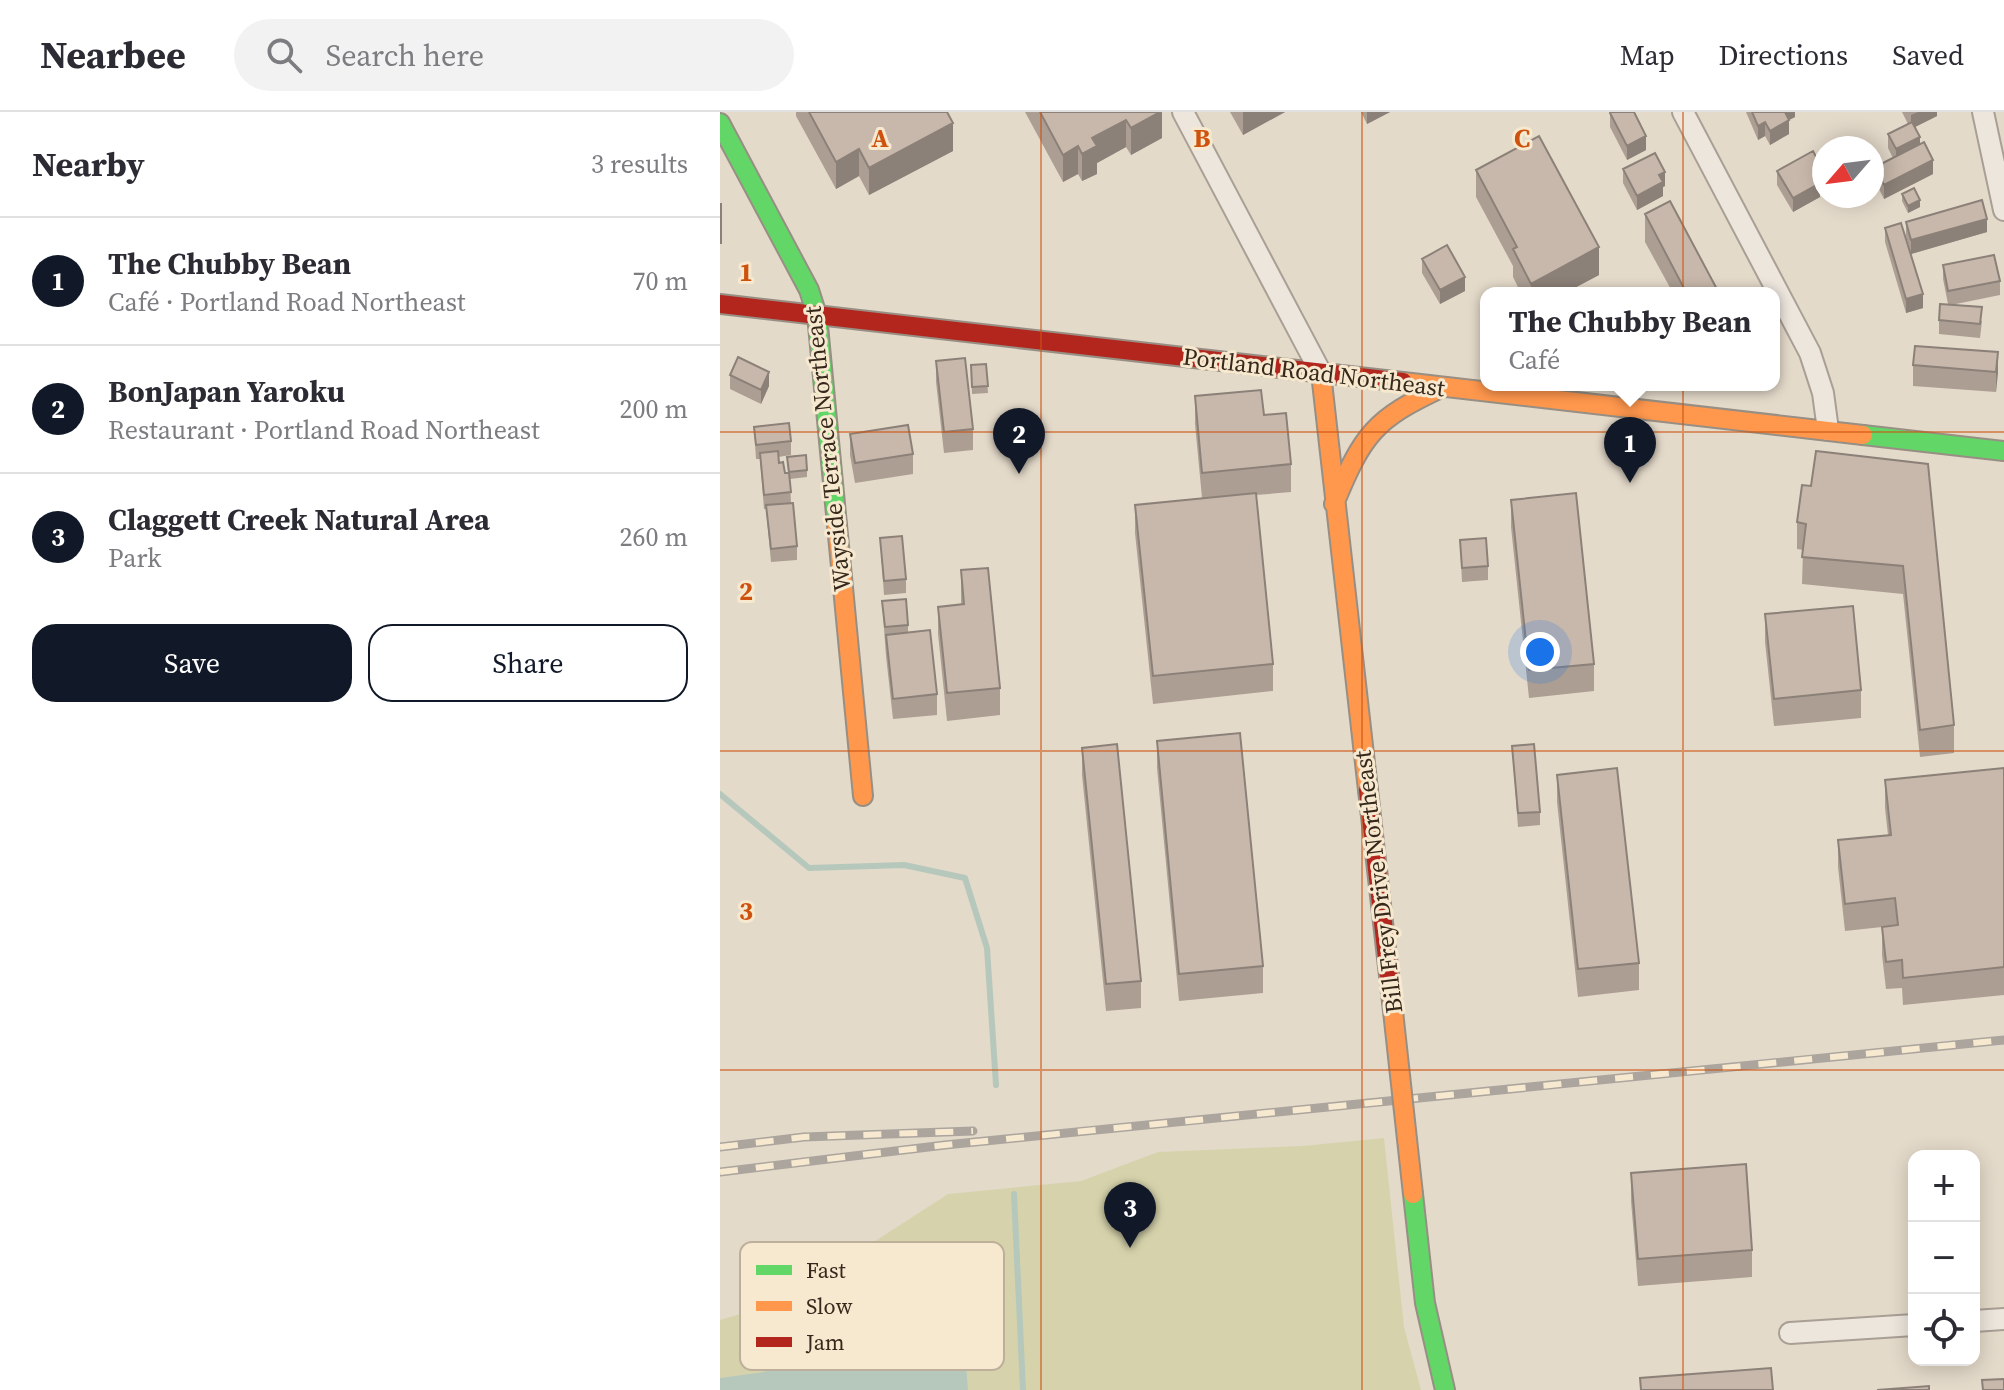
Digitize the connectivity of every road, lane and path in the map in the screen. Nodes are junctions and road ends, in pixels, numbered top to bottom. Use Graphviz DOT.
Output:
graph roads {
  1 [pos="1183,112"];
  2 [pos="1683,112"];
  3 [pos="1983,112"];
  4 [pos="720,123"];
  5 [pos="2003,196"];
  6 [pos="1775,287"];
  7 [pos="1780,296"];
  8 [pos="720,304"];
  9 [pos="817,315"];
  10 [pos="1321,373"];
  11 [pos="1443,387"];
  12 [pos="1828,430"];
  13 [pos="2004,451"];
  14 [pos="1334,504"];
  15 [pos="863,796"];
  16 [pos="2004,1319"];
  17 [pos="1980,1321"];
  18 [pos="1908,1325"];
  19 [pos="1790,1333"];
  20 [pos="1445,1390"];
  1 -- 10 [label="street"];
  2 -- 6 [label="street"];
  3 -- 5 [label="street"];
  4 -- 9 [label="street, Wayside Terrace Northeast"];
  7 -- 12 [label="street"];
  8 -- 9 [label="street, Portland Road Northeast"];
  9 -- 10 [label="street, Portland Road Northeast"];
  9 -- 15 [label="street, Wayside Terrace Northeast"];
  10 -- 11 [label="street, Portland Road Northeast"];
  10 -- 14 [label="street, Bill Frey Drive Northeast"];
  11 -- 12 [label="street, Portland Road Northeast"];
  11 -- 14 [label="street"];
  12 -- 13 [label="street, Portland Road Northeast"];
  14 -- 20 [label="street, Bill Frey Drive Northeast, bridge"];
  16 -- 17 [label="street"];
  18 -- 19 [label="street"];
}
